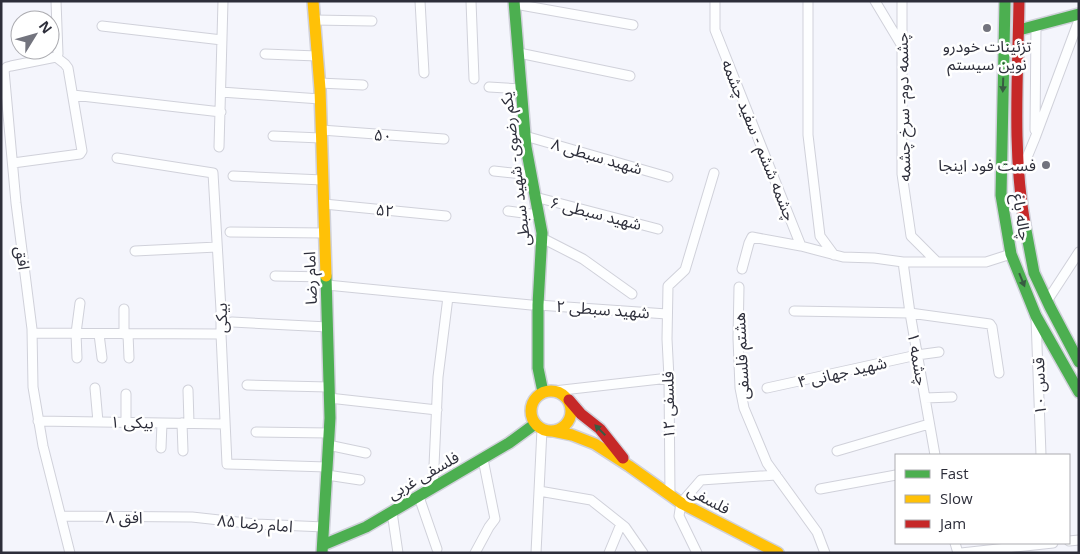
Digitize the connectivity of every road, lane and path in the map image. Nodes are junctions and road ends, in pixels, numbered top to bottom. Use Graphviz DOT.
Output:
graph roads {
  1 [pos="223,1"];
  2 [pos="313,1"];
  3 [pos="420,1"];
  4 [pos="471,1"];
  5 [pos="715,1"];
  6 [pos="808,1"];
  7 [pos="875,1"];
  8 [pos="902,1"];
  9 [pos="1005,1"];
  10 [pos="1020,1"];
  11 [pos="515,2"];
  12 [pos="1079,14"];
  13 [pos="314,20"];
  14 [pos="1079,20"];
  15 [pos="372,21"];
  16 [pos="633,25"];
  17 [pos="102,26"];
  18 [pos="1036,26"];
  19 [pos="1019,30"];
  20 [pos="222,40"];
  21 [pos="902,46"];
  22 [pos="519,53"];
  23 [pos="266,54"];
  24 [pos="317,56"];
  25 [pos="41,60"];
  26 [pos="60,60"];
  27 [pos="424,73"];
  28 [pos="630,76"];
  29 [pos="474,79"];
  30 [pos="319,83"];
  31 [pos="363,85"];
  32 [pos="489,88"];
  33 [pos="521,90"];
  34 [pos="221,92"];
  35 [pos="73,95"];
  36 [pos="320,99"];
  37 [pos="221,112"];
  38 [pos="321,134"];
  39 [pos="273,136"];
  40 [pos="525,136"];
  41 [pos="1035,138"];
  42 [pos="444,139"];
  43 [pos="220,147"];
  44 [pos="117,158"];
  45 [pos="13,163"];
  46 [pos="494,172"];
  47 [pos="714,173"];
  48 [pos="1020,174"];
  49 [pos="531,175"];
  50 [pos="233,176"];
  51 [pos="668,176"];
  52 [pos="323,180"];
  53 [pos="535,197"];
  54 [pos="324,204"];
  55 [pos="508,211"];
  56 [pos="538,214"];
  57 [pos="446,216"];
  58 [pos="658,229"];
  59 [pos="230,232"];
  60 [pos="325,233"];
  61 [pos="542,238"];
  62 [pos="801,246"];
  63 [pos="217,247"];
  64 [pos="135,251"];
  65 [pos="1079,252"];
  66 [pos="1012,254"];
  67 [pos="834,255"];
  68 [pos="903,262"];
  69 [pos="937,262"];
  70 [pos="742,269"];
  71 [pos="275,276"];
  72 [pos="326,281"];
  73 [pos="739,287"];
  74 [pos="632,294"];
  75 [pos="448,296"];
  76 [pos="1047,301"];
  77 [pos="80,303"];
  78 [pos="535,305"];
  79 [pos="124,309"];
  80 [pos="794,311"];
  81 [pos="910,313"];
  82 [pos="667,314"];
  83 [pos="1036,316"];
  84 [pos="232,322"];
  85 [pos="328,327"];
  86 [pos="32,333"];
  87 [pos="76,333"];
  88 [pos="99,334"];
  89 [pos="126,334"];
  90 [pos="221,334"];
  91 [pos="939,352"];
  92 [pos="917,355"];
  93 [pos="76,358"];
  94 [pos="102,358"];
  95 [pos="129,358"];
  96 [pos="1079,362"];
  97 [pos="999,373"];
  98 [pos="669,378"];
  99 [pos="246,385"];
  100 [pos="94,388"];
  101 [pos="767,388"];
  102 [pos="188,390"];
  103 [pos="548,391"];
  104 [pos="1079,392"];
  105 [pos="329,393"];
  106 [pos="126,394"];
  107 [pos="952,397"];
  108 [pos="566,398"];
  109 [pos="924,398"];
  110 [pos="437,410"];
  111 [pos="38,420"];
  112 [pos="98,422"];
  113 [pos="126,422"];
  114 [pos="162,423"];
  115 [pos="186,423"];
  116 [pos="225,424"];
  117 [pos="929,424"];
  118 [pos="543,428"];
  119 [pos="256,432"];
  120 [pos="329,433"];
  121 [pos="328,445"];
  122 [pos="161,448"];
  123 [pos="183,451"];
  124 [pos="837,451"];
  125 [pos="366,453"];
  126 [pos="935,454"];
  127 [pos="1041,454"];
  128 [pos="483,459"];
  129 [pos="629,466"];
  130 [pos="327,471"];
  131 [pos="776,475"];
  132 [pos="895,475"];
  133 [pos="360,480"];
  134 [pos="433,488"];
  135 [pos="820,489"];
  136 [pos="539,491"];
  137 [pos="670,496"];
  138 [pos="418,497"];
  139 [pos="681,503"];
  140 [pos="392,512"];
  141 [pos="61,516"];
  142 [pos="186,517"];
  143 [pos="621,524"];
  144 [pos="324,527"];
  145 [pos="1038,544"];
  146 [pos="322,549"];
  147 [pos="437,549"];
  148 [pos="70,553"];
  149 [pos="398,553"];
  150 [pos="475,553"];
  151 [pos="536,553"];
  152 [pos="609,553"];
  153 [pos="643,553"];
  154 [pos="697,553"];
  155 [pos="778,553"];
  156 [pos="825,553"];
  157 [pos="959,553"];
  1 -- 20 [label="street"];
  2 -- 13 [label="main road, امام رضا"];
  3 -- 27 [label="street"];
  4 -- 29 [label="street"];
  5 -- 62 [label="street, چشمه ششم - سفید چشمه"];
  6 -- 67 [label="street"];
  7 -- 21 [label="street"];
  8 -- 21 [label="street, چشمه دوم- سرخ چشمه"];
  9 -- 66 [label="main road, چاله باغ, one-way"];
  10 -- 19 [label="main road, چاله باغ"];
  11 -- 16 [label="street"];
  11 -- 22 [label="main road, یکم رضوی- شهید سبطی"];
  12 -- 18 [label="main road"];
  13 -- 15 [label="street"];
  13 -- 24 [label="main road, امام رضا"];
  14 -- 41 [label="street"];
  17 -- 20 [label="street"];
  18 -- 19 [label="main road"];
  18 -- 41 [label="street"];
  19 -- 48 [label="main road, چاله باغ"];
  20 -- 34 [label="street"];
  21 -- 69 [label="street, چشمه دوم- سرخ چشمه"];
  22 -- 28 [label="street"];
  22 -- 33 [label="main road, یکم رضوی- شهید سبطی"];
  23 -- 24 [label="street"];
  24 -- 30 [label="main road, امام رضا"];
  25 -- 45 [label="street, افق"];
  26 -- 35 [label="street"];
  30 -- 31 [label="street"];
  30 -- 36 [label="main road, امام رضا"];
  32 -- 33 [label="street"];
  33 -- 40 [label="main road, یکم رضوی- شهید سبطی"];
  34 -- 36 [label="street"];
  34 -- 37 [label="street"];
  35 -- 37 [label="street"];
  35 -- 45 [label="street"];
  36 -- 38 [label="main road, امام رضا"];
  37 -- 43 [label="street"];
  38 -- 39 [label="street, ۵۰"];
  38 -- 42 [label="street, ۵۰"];
  38 -- 52 [label="main road, امام رضا"];
  40 -- 49 [label="main road, یکم رضوی- شهید سبطی"];
  40 -- 51 [label="street, ۸ شهید سبطی"];
  41 -- 48 [label="street"];
  44 -- 63 [label="street, بیکی"];
  45 -- 86 [label="street, افق"];
  46 -- 49 [label="street"];
  47 -- 82 [label="street, ۱۲ فلسفی"];
  48 -- 76 [label="main road, چاله باغ"];
  49 -- 53 [label="main road, یکم رضوی- شهید سبطی"];
  50 -- 52 [label="street"];
  52 -- 54 [label="main road, امام رضا"];
  53 -- 56 [label="main road, یکم رضوی- شهید سبطی"];
  53 -- 58 [label="street, ۶ شهید سبطی"];
  54 -- 57 [label="street, ۵۲"];
  54 -- 60 [label="main road, امام رضا"];
  55 -- 56 [label="street"];
  56 -- 61 [label="main road, یکم رضوی- شهید سبطی"];
  59 -- 60 [label="street"];
  60 -- 72 [label="main road, امام رضا"];
  61 -- 74 [label="street"];
  61 -- 78 [label="main road, یکم رضوی- شهید سبطی"];
  62 -- 67 [label="street"];
  62 -- 70 [label="street"];
  63 -- 64 [label="street"];
  63 -- 90 [label="street, بیکی"];
  65 -- 76 [label="street"];
  66 -- 69 [label="street"];
  66 -- 83 [label="main road, چاله باغ, one-way"];
  67 -- 68 [label="street"];
  68 -- 69 [label="street"];
  68 -- 81 [label="street, چشمه ۱"];
  71 -- 72 [label="street, ۲ شهید سبطی"];
  72 -- 75 [label="street, ۲ شهید سبطی"];
  72 -- 85 [label="main road, امام رضا"];
  73 -- 131 [label="street, هشتم فلسفی"];
  75 -- 78 [label="street, ۲ شهید سبطی"];
  75 -- 110 [label="street"];
  76 -- 96 [label="main road, چاله باغ"];
  77 -- 87 [label="street"];
  78 -- 82 [label="street, ۲ شهید سبطی"];
  78 -- 103 [label="main road, یکم رضوی- شهید سبطی"];
  79 -- 89 [label="street"];
  80 -- 81 [label="street"];
  81 -- 92 [label="street, چشمه ۱"];
  81 -- 97 [label="street"];
  82 -- 98 [label="street, ۱۲ فلسفی"];
  83 -- 104 [label="main road, چاله باغ"];
  83 -- 127 [label="street, قدس ۱۰"];
  84 -- 85 [label="street"];
  85 -- 105 [label="main road, امام رضا"];
  86 -- 87 [label="street"];
  86 -- 111 [label="street, افق"];
  87 -- 88 [label="street"];
  87 -- 93 [label="street"];
  88 -- 89 [label="street"];
  88 -- 94 [label="street"];
  89 -- 90 [label="street"];
  89 -- 95 [label="street"];
  90 -- 116 [label="street, بیکی"];
  91 -- 92 [label="street, ۴ شهید جهانی"];
  92 -- 101 [label="street, ۴ شهید جهانی"];
  92 -- 109 [label="street, چشمه ۱"];
  98 -- 103 [label="street"];
  98 -- 137 [label="street, ۱۲ فلسفی"];
  99 -- 105 [label="street"];
  100 -- 112 [label="street"];
  102 -- 115 [label="street"];
  103 -- 108 [label="main road"];
  103 -- 118 [label="main road"];
  105 -- 110 [label="street"];
  105 -- 120 [label="main road, امام رضا"];
  106 -- 113 [label="street"];
  107 -- 109 [label="street"];
  108 -- 118 [label="main road"];
  129 -- 108 [label="main road, one-way"];
  109 -- 117 [label="street, چشمه ۱"];
  110 -- 134 [label="street"];
  111 -- 112 [label="street, ۱ بیکی"];
  111 -- 141 [label="street, افق"];
  112 -- 113 [label="street, ۱ بیکی"];
  113 -- 114 [label="street, ۱ بیکی"];
  114 -- 115 [label="street, ۱ بیکی"];
  114 -- 122 [label="street"];
  115 -- 116 [label="street, ۱ بیکی"];
  115 -- 123 [label="street"];
  116 -- 130 [label="street, بیکی"];
  117 -- 124 [label="street"];
  117 -- 126 [label="street, چشمه ۱"];
  118 -- 128 [label="main road, فلسفی غربی"];
  118 -- 129 [label="main road"];
  118 -- 136 [label="street"];
  119 -- 120 [label="street"];
  120 -- 121 [label="main road, امام رضا"];
  121 -- 125 [label="street"];
  121 -- 130 [label="main road, امام رضا"];
  128 -- 134 [label="main road, فلسفی غربی"];
  128 -- 150 [label="street"];
  129 -- 137 [label="main road, فلسفی"];
  130 -- 133 [label="street"];
  130 -- 144 [label="main road, امام رضا"];
  131 -- 139 [label="street"];
  131 -- 156 [label="street, هشتم فلسفی"];
  132 -- 135 [label="street"];
  134 -- 138 [label="main road, فلسفی غربی"];
  136 -- 143 [label="street"];
  136 -- 151 [label="street"];
  137 -- 139 [label="main road, فلسفی"];
  138 -- 140 [label="main road, فلسفی غربی"];
  138 -- 147 [label="street"];
  139 -- 154 [label="street"];
  139 -- 155 [label="main road, فلسفی"];
  140 -- 146 [label="main road, فلسفی غربی"];
  140 -- 149 [label="street"];
  141 -- 142 [label="street, افق ۸"];
  141 -- 148 [label="street, افق"];
  142 -- 144 [label="street, امام رضا ۸۵"];
  143 -- 152 [label="street"];
  143 -- 153 [label="street"];
  144 -- 146 [label="main road, امام رضا"];
  145 -- 157 [label="street"];
}
